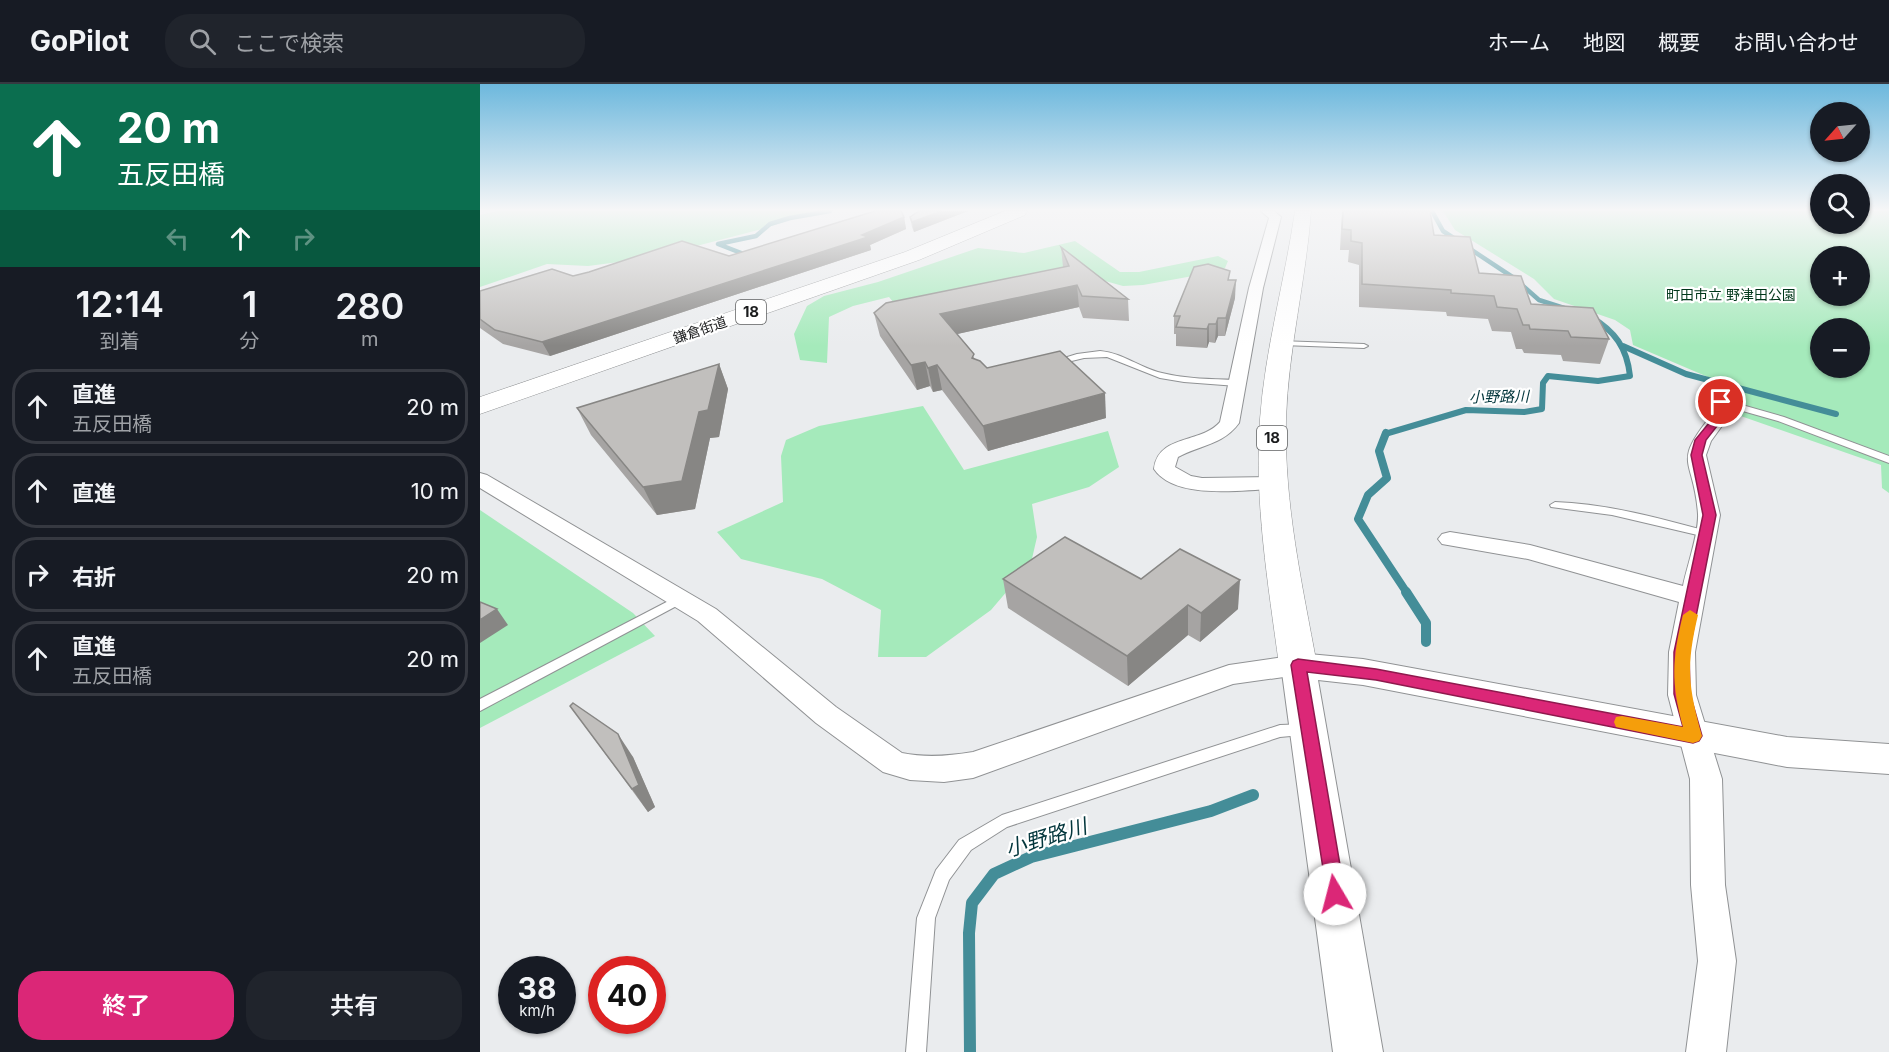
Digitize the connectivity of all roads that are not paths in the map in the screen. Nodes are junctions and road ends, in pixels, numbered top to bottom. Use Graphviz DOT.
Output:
graph roads {
  1 [pos="878,256"];
  2 [pos="909,256"];
  3 [pos="1265,256"];
  4 [pos="1296,256"];
  5 [pos="1282,343"];
  6 [pos="1364,346"];
  7 [pos="1040,366"];
  8 [pos="1237,383"];
  9 [pos="480,391"];
  10 [pos="1717,393"];
  11 [pos="480,406"];
  12 [pos="1889,460"];
  13 [pos="480,479"];
  14 [pos="1273,483"];
  15 [pos="1555,506"];
  16 [pos="1706,534"];
  17 [pos="1450,539"];
  18 [pos="1694,598"];
  19 [pos="680,599"];
  20 [pos="1298,665"];
  21 [pos="480,706"];
  22 [pos="1310,735"];
  23 [pos="1693,736"];
  24 [pos="1889,759"];
  25 [pos="916,1052"];
  26 [pos="1358,1052"];
  27 [pos="1706,1052"];
  1 -- 9 [label="main road, 鎌倉街道 / 18"];
  2 -- 11 [label="main road, 鎌倉街道 / 18"];
  3 -- 8 [label="street"];
  4 -- 5 [label="main road, 18"];
  5 -- 6 [label="lane"];
  5 -- 14 [label="main road, 18"];
  7 -- 8 [label="lane"];
  8 -- 14 [label="street"];
  10 -- 12 [label="lane"];
  10 -- 16 [label="street"];
  13 -- 19 [label="street"];
  14 -- 20 [label="main road, 18"];
  15 -- 16 [label="lane"];
  16 -- 18 [label="street"];
  17 -- 18 [label="street"];
  18 -- 23 [label="street"];
  19 -- 20 [label="street"];
  19 -- 21 [label="lane"];
  20 -- 22 [label="street"];
  20 -- 23 [label="street"];
  22 -- 25 [label="lane"];
  22 -- 26 [label="street"];
  23 -- 24 [label="street"];
  23 -- 27 [label="street"];
}
